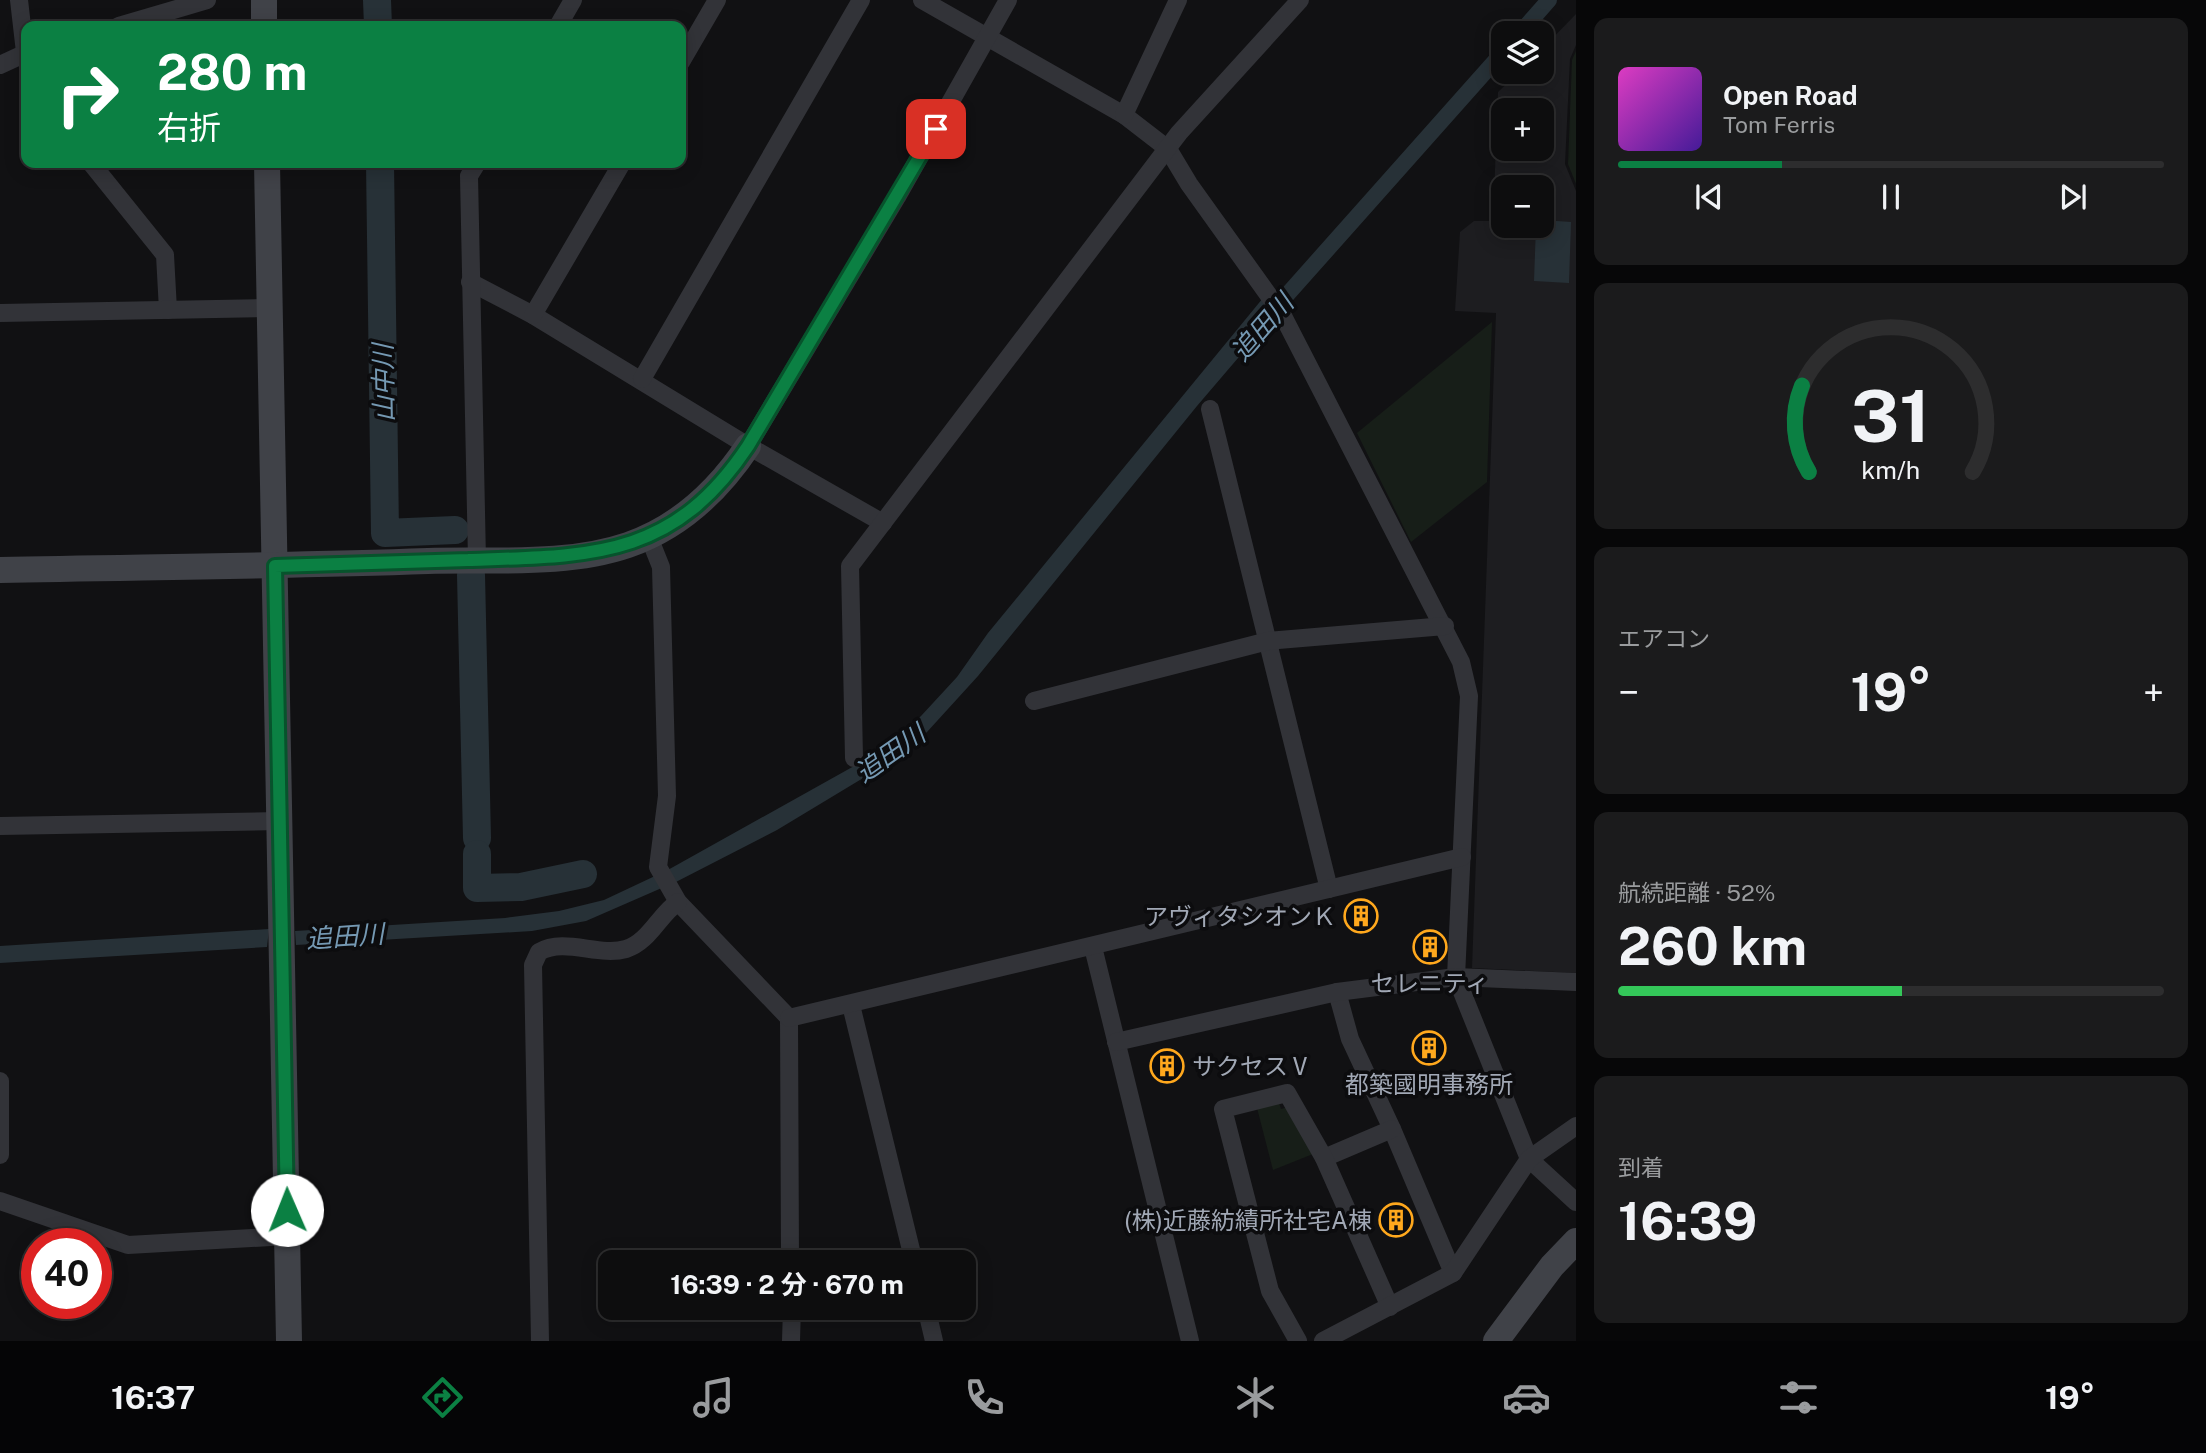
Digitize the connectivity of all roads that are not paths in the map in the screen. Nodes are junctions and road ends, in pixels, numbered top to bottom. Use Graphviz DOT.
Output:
graph roads {
  1 [pos="19,0"];
  2 [pos="207,0"];
  3 [pos="264,0"];
  4 [pos="573,0"];
  5 [pos="717,0"];
  6 [pos="861,0"];
  7 [pos="922,0"];
  8 [pos="1008,0"];
  9 [pos="1178,0"];
  10 [pos="1300,0"];
  11 [pos="21,21"];
  12 [pos="136,21"];
  13 [pos="264,21"];
  14 [pos="561,21"];
  15 [pos="988,38"];
  16 [pos="686,53"];
  17 [pos="21,57"];
  18 [pos="0,65"];
  19 [pos="1124,115"];
  20 [pos="1168,149"];
  21 [pos="95,168"];
  22 [pos="267,168"];
  23 [pos="474,168"];
  24 [pos="619,168"];
  25 [pos="470,282"];
  26 [pos="270,308"];
  27 [pos="168,310"];
  28 [pos="0,313"];
  29 [pos="533,315"];
  30 [pos="642,379"];
  31 [pos="1210,409"];
  32 [pos="748,446"];
  33 [pos="883,523"];
  34 [pos="649,537"];
  35 [pos="477,560"];
  36 [pos="275,566"];
  37 [pos="0,570"];
  38 [pos="1445,626"];
  39 [pos="1268,641"];
  40 [pos="1034,701"];
  41 [pos="854,758"];
  42 [pos="279,821"];
  43 [pos="0,826"];
  44 [pos="1462,857"];
  45 [pos="1329,888"];
  46 [pos="678,902"];
  47 [pos="1093,947"];
  48 [pos="1455,977"];
  49 [pos="1576,983"];
  50 [pos="1337,992"];
  51 [pos="850,1005"];
  52 [pos="789,1018"];
  53 [pos="1116,1042"];
  54 [pos="0,1081"];
  55 [pos="1576,1126"];
  56 [pos="1392,1129"];
  57 [pos="0,1155"];
  58 [pos="1324,1157"];
  59 [pos="1529,1159"];
  60 [pos="0,1201"];
  61 [pos="1576,1202"];
  62 [pos="288,1236"];
  63 [pos="1576,1241"];
  64 [pos="790,1250"];
  65 [pos="911,1250"];
  66 [pos="1453,1273"];
  67 [pos="1390,1307"];
  68 [pos="792,1320"];
  69 [pos="929,1320"];
  70 [pos="289,1341"];
  71 [pos="540,1341"];
  72 [pos="791,1341"];
  73 [pos="934,1341"];
  74 [pos="1190,1341"];
  75 [pos="1298,1341"];
  76 [pos="1323,1341"];
  77 [pos="1496,1341"];
  1 -- 11 [label="street"];
  2 -- 12 [label="street"];
  3 -- 13 [label="street"];
  4 -- 14 [label="street"];
  5 -- 16 [label="street"];
  6 -- 30 [label="street"];
  7 -- 15 [label="street"];
  8 -- 15 [label="street"];
  9 -- 19 [label="street"];
  10 -- 20 [label="street"];
  15 -- 19 [label="street"];
  15 -- 32 [label="street"];
  17 -- 18 [label="street"];
  19 -- 20 [label="street"];
  20 -- 33 [label="street"];
  20 -- 38 [label="street"];
  21 -- 27 [label="street"];
  22 -- 26 [label="street"];
  23 -- 25 [label="street"];
  24 -- 29 [label="street"];
  25 -- 29 [label="street"];
  25 -- 35 [label="street"];
  26 -- 27 [label="street"];
  26 -- 36 [label="street"];
  27 -- 28 [label="street"];
  29 -- 30 [label="street"];
  30 -- 32 [label="street"];
  31 -- 39 [label="street"];
  32 -- 33 [label="street"];
  32 -- 34 [label="street"];
  33 -- 41 [label="street"];
  34 -- 35 [label="street"];
  34 -- 46 [label="street"];
  35 -- 36 [label="street"];
  36 -- 37 [label="street"];
  36 -- 42 [label="street"];
  38 -- 39 [label="street"];
  38 -- 44 [label="street"];
  39 -- 40 [label="street"];
  39 -- 45 [label="street"];
  42 -- 43 [label="street"];
  42 -- 62 [label="street"];
  44 -- 45 [label="street"];
  44 -- 48 [label="street"];
  45 -- 47 [label="street"];
  46 -- 52 [label="street"];
  46 -- 71 [label="street"];
  47 -- 51 [label="street"];
  47 -- 53 [label="street"];
  48 -- 49 [label="street"];
  48 -- 50 [label="street"];
  48 -- 59 [label="street"];
  50 -- 53 [label="street"];
  50 -- 56 [label="street"];
  51 -- 52 [label="street"];
  51 -- 65 [label="street"];
  52 -- 64 [label="street"];
  53 -- 74 [label="street"];
  54 -- 57 [label="street"];
  55 -- 59 [label="street"];
  56 -- 58 [label="street"];
  56 -- 66 [label="street"];
  58 -- 67 [label="street"];
  58 -- 75 [label="street"];
  59 -- 61 [label="street"];
  59 -- 66 [label="street"];
  60 -- 62 [label="street"];
  62 -- 70 [label="street"];
  63 -- 77 [label="street"];
  66 -- 67 [label="street"];
  67 -- 76 [label="street"];
  68 -- 72 [label="street"];
  69 -- 73 [label="street"];
}
